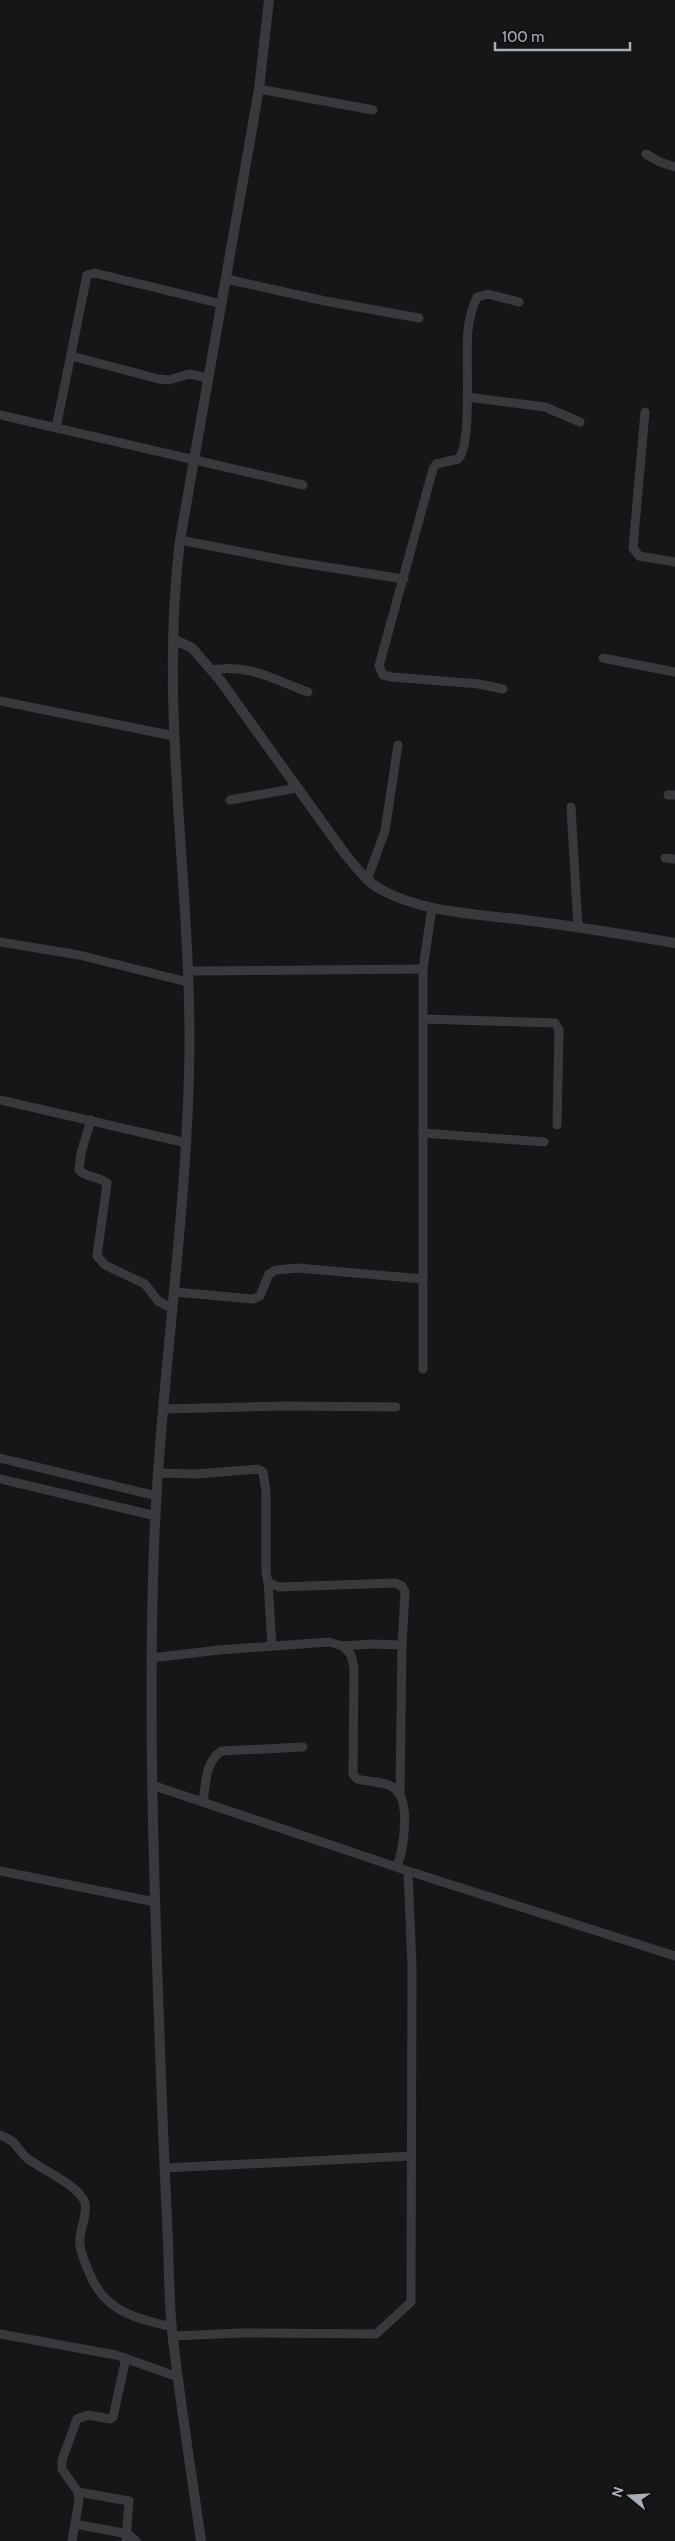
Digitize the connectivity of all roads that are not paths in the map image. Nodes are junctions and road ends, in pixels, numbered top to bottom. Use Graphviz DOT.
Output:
graph roads {
  1 [pos="270,0"];
  2 [pos="259,90"];
  3 [pos="373,110"];
  4 [pos="646,154"];
  5 [pos="675,166"];
  6 [pos="226,279"];
  7 [pos="519,302"];
  8 [pos="222,304"];
  9 [pos="419,318"];
  10 [pos="71,356"];
  11 [pos="208,378"];
  12 [pos="467,397"];
  13 [pos="645,412"];
  14 [pos="0,416"];
  15 [pos="580,422"];
  16 [pos="56,428"];
  17 [pos="194,460"];
  18 [pos="303,485"];
  19 [pos="180,540"];
  20 [pos="675,562"];
  21 [pos="404,579"];
  22 [pos="173,639"];
  23 [pos="603,658"];
  24 [pos="212,670"];
  25 [pos="675,672"];
  26 [pos="503,689"];
  27 [pos="308,692"];
  28 [pos="0,701"];
  29 [pos="174,736"];
  30 [pos="398,745"];
  31 [pos="297,788"];
  32 [pos="230,800"];
  33 [pos="571,807"];
  34 [pos="665,858"];
  35 [pos="675,859"];
  36 [pos="367,880"];
  37 [pos="432,908"];
  38 [pos="578,927"];
  39 [pos="0,942"];
  40 [pos="675,943"];
  41 [pos="423,969"];
  42 [pos="188,977"];
  43 [pos="424,1019"];
  44 [pos="0,1100"];
  45 [pos="92,1120"];
  46 [pos="557,1126"];
  47 [pos="424,1133"];
  48 [pos="544,1142"];
  49 [pos="187,1143"];
  50 [pos="423,1279"];
  51 [pos="175,1292"];
  52 [pos="174,1309"];
  53 [pos="423,1369"];
  54 [pos="396,1408"];
  55 [pos="163,1409"];
  56 [pos="0,1458"];
  57 [pos="158,1473"];
  58 [pos="0,1479"];
  59 [pos="157,1496"];
  60 [pos="156,1516"];
  61 [pos="268,1582"];
  62 [pos="402,1645"];
  63 [pos="272,1646"];
  64 [pos="343,1646"];
  65 [pos="151,1658"];
  66 [pos="303,1747"];
  67 [pos="152,1785"];
  68 [pos="400,1794"];
  69 [pos="203,1802"];
  70 [pos="397,1867"];
  71 [pos="0,1871"];
  72 [pos="408,1871"];
  73 [pos="155,1902"];
  74 [pos="675,1956"];
  75 [pos="0,2135"];
  76 [pos="412,2156"];
  77 [pos="164,2168"];
  78 [pos="172,2331"];
  79 [pos="0,2334"];
  80 [pos="126,2358"];
  81 [pos="178,2377"];
  82 [pos="78,2492"];
  83 [pos="75,2524"];
  84 [pos="127,2538"];
  85 [pos="72,2541"];
  86 [pos="136,2541"];
  87 [pos="201,2541"];
  1 -- 2 [label="street"];
  2 -- 3 [label="street"];
  2 -- 6 [label="street"];
  4 -- 5 [label="street"];
  6 -- 8 [label="street"];
  6 -- 9 [label="street"];
  7 -- 12 [label="street"];
  8 -- 10 [label="street"];
  8 -- 11 [label="street"];
  10 -- 11 [label="street"];
  10 -- 16 [label="street"];
  11 -- 17 [label="street"];
  12 -- 15 [label="street"];
  12 -- 21 [label="street"];
  13 -- 20 [label="street"];
  14 -- 16 [label="street"];
  16 -- 17 [label="street"];
  17 -- 18 [label="street"];
  17 -- 19 [label="street"];
  19 -- 21 [label="street"];
  19 -- 22 [label="street"];
  21 -- 26 [label="street"];
  22 -- 24 [label="street"];
  22 -- 29 [label="street"];
  23 -- 25 [label="street"];
  24 -- 27 [label="street"];
  24 -- 31 [label="street"];
  28 -- 29 [label="street"];
  29 -- 42 [label="street"];
  30 -- 36 [label="street"];
  31 -- 32 [label="street"];
  31 -- 36 [label="street"];
  33 -- 38 [label="street"];
  34 -- 35 [label="street"];
  36 -- 37 [label="street"];
  37 -- 38 [label="street"];
  37 -- 41 [label="street"];
  38 -- 40 [label="street"];
  39 -- 42 [label="street"];
  41 -- 42 [label="street"];
  41 -- 43 [label="street"];
  42 -- 49 [label="street"];
  43 -- 46 [label="street"];
  43 -- 47 [label="street"];
  44 -- 45 [label="street"];
  45 -- 49 [label="street"];
  45 -- 52 [label="street"];
  47 -- 48 [label="street"];
  47 -- 50 [label="street"];
  49 -- 51 [label="street"];
  50 -- 51 [label="street"];
  50 -- 53 [label="street"];
  51 -- 52 [label="street"];
  52 -- 55 [label="street"];
  54 -- 55 [label="street"];
  55 -- 57 [label="street"];
  56 -- 59 [label="street"];
  57 -- 59 [label="street"];
  57 -- 61 [label="street"];
  58 -- 60 [label="street"];
  59 -- 60 [label="street"];
  60 -- 65 [label="street"];
  61 -- 62 [label="street"];
  61 -- 63 [label="street"];
  62 -- 64 [label="street"];
  62 -- 68 [label="street"];
  63 -- 64 [label="street"];
  63 -- 65 [label="street"];
  64 -- 68 [label="street"];
  65 -- 67 [label="street"];
  66 -- 69 [label="street"];
  67 -- 69 [label="street"];
  67 -- 73 [label="street"];
  68 -- 70 [label="street"];
  69 -- 70 [label="street"];
  70 -- 72 [label="street"];
  71 -- 73 [label="street"];
  72 -- 74 [label="street"];
  72 -- 76 [label="street"];
  73 -- 77 [label="street"];
  75 -- 78 [label="street"];
  76 -- 77 [label="street"];
  76 -- 78 [label="street"];
  77 -- 78 [label="street"];
  78 -- 81 [label="street"];
  79 -- 80 [label="street"];
  80 -- 81 [label="street"];
  80 -- 82 [label="street"];
  81 -- 87 [label="street"];
  82 -- 83 [label="street"];
  82 -- 84 [label="street"];
  83 -- 84 [label="street"];
  83 -- 85 [label="street"];
  84 -- 86 [label="street"];
}
